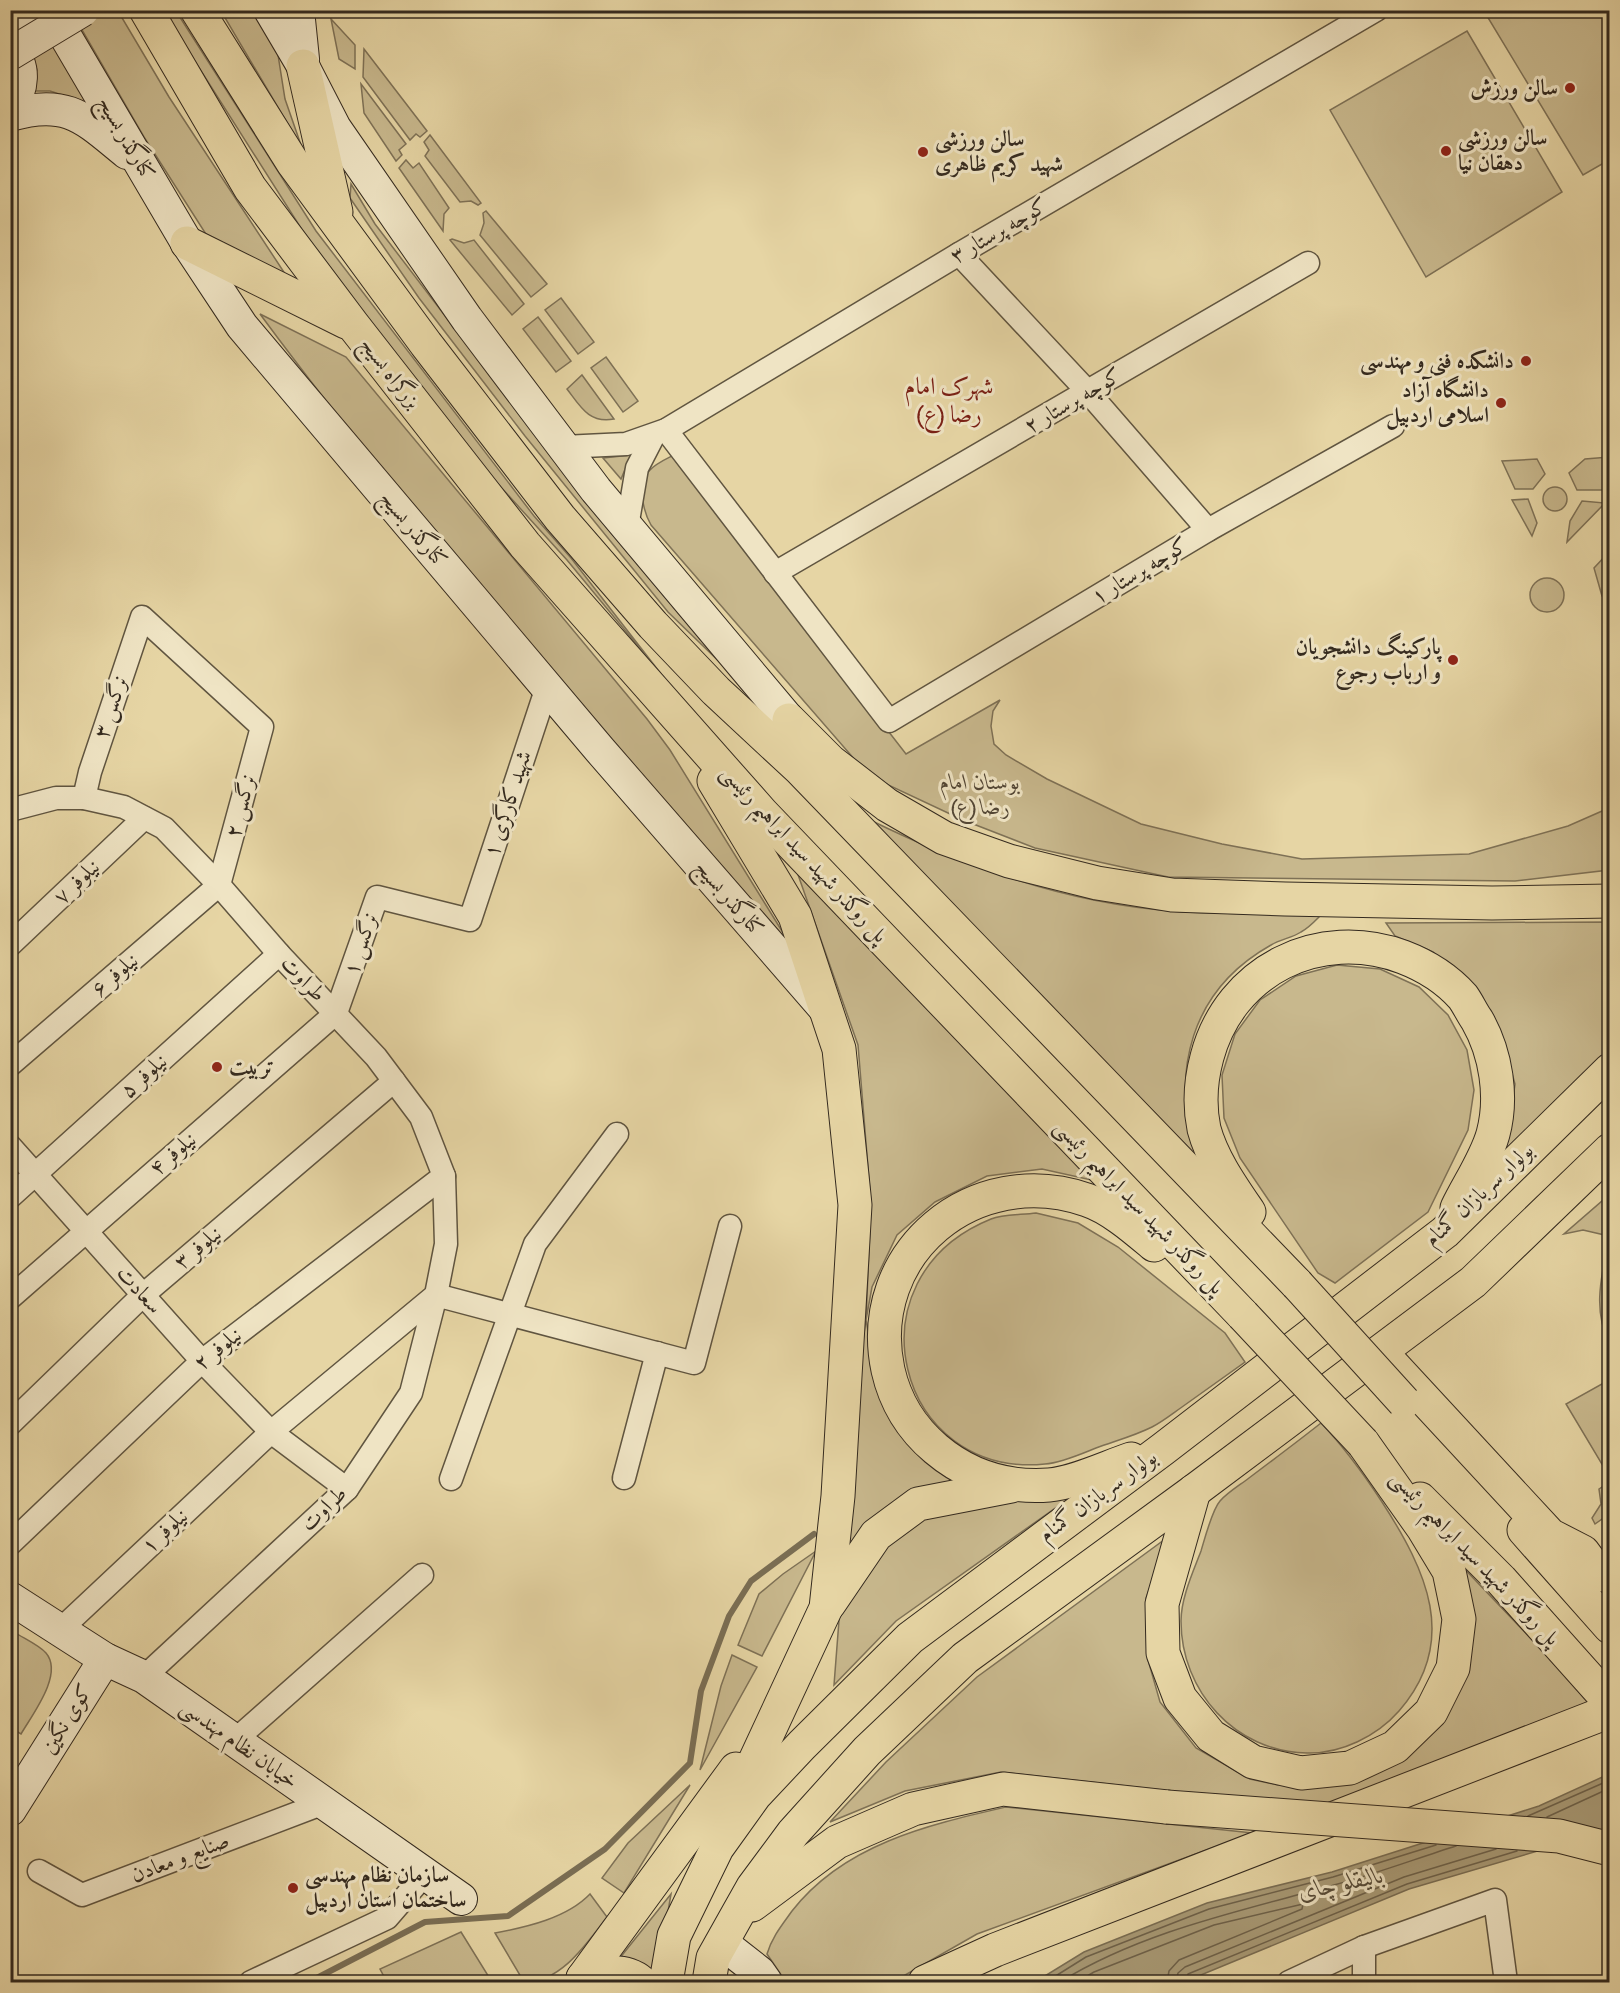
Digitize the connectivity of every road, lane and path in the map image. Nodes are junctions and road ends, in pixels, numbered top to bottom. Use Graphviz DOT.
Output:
graph roads {
  1 [pos="42,10"];
  2 [pos="50,10"];
  3 [pos="83,10"];
  4 [pos="146,10"];
  5 [pos="197,10"];
  6 [pos="270,10"];
  7 [pos="298,10"];
  8 [pos="1376,10"];
  9 [pos="10,30"];
  10 [pos="10,52"];
  11 [pos="303,66"];
  12 [pos="10,107"];
  13 [pos="10,115"];
  14 [pos="142,165"];
  15 [pos="339,226"];
  16 [pos="187,243"];
  17 [pos="959,254"];
  18 [pos="1308,263"];
  19 [pos="353,325"];
  20 [pos="1089,393"];
  21 [pos="1393,426"];
  22 [pos="659,434"];
  23 [pos="563,447"];
  24 [pos="627,527"];
  25 [pos="1208,530"];
  26 [pos="775,573"];
  27 [pos="547,687"];
  28 [pos="671,709"];
  29 [pos="789,720"];
  30 [pos="262,727"];
  31 [pos="84,798"];
  32 [pos="10,810"];
  33 [pos="144,818"];
  34 [pos="219,885"];
  35 [pos="1610,901"];
  36 [pos="470,920"];
  37 [pos="10,945"];
  38 [pos="279,954"];
  39 [pos="826,1010"];
  40 [pos="336,1013"];
  41 [pos="10,1065"];
  42 [pos="1610,1070"];
  43 [pos="394,1082"];
  44 [pos="617,1134"];
  45 [pos="10,1146"];
  46 [pos="1610,1150"];
  47 [pos="37,1173"];
  48 [pos="444,1176"];
  49 [pos="10,1197"];
  50 [pos="730,1226"];
  51 [pos="85,1230"];
  52 [pos="1445,1232"];
  53 [pos="1297,1284"];
  54 [pos="143,1295"];
  55 [pos="436,1295"];
  56 [pos="10,1298"];
  57 [pos="510,1315"];
  58 [pos="1243,1315"];
  59 [pos="657,1353"];
  60 [pos="1368,1359"];
  61 [pos="202,1360"];
  62 [pos="10,1424"];
  63 [pos="271,1432"];
  64 [pos="1363,1443"];
  65 [pos="1163,1449"];
  66 [pos="624,1478"];
  67 [pos="451,1479"];
  68 [pos="1024,1484"];
  69 [pos="347,1489"];
  70 [pos="1194,1491"];
  71 [pos="10,1544"];
  72 [pos="422,1575"];
  73 [pos="10,1598"];
  74 [pos="1607,1598"];
  75 [pos="826,1608"];
  76 [pos="60,1630"];
  77 [pos="105,1659"];
  78 [pos="144,1677"];
  79 [pos="1610,1702"];
  80 [pos="778,1708"];
  81 [pos="1610,1711"];
  82 [pos="234,1741"];
  83 [pos="324,1803"];
  84 [pos="10,1810"];
  85 [pos="1610,1849"];
  86 [pos="711,1857"];
  87 [pos="39,1871"];
  88 [pos="425,1874"];
  89 [pos="461,1899"];
  90 [pos="729,1930"];
  91 [pos="1364,1947"];
  92 [pos="580,1980"];
  93 [pos="251,1983"];
  94 [pos="641,1983"];
  95 [pos="666,1983"];
  96 [pos="709,1983"];
  97 [pos="766,1983"];
  98 [pos="925,1983"];
  99 [pos="1289,1983"];
  100 [pos="1364,1983"];
  101 [pos="1506,1983"];
  1 -- 9 [label="main road"];
  2 -- 14 [label="main road, کنارگذر بسیج"];
  3 -- 10 [label="main road, bridge"];
  4 -- 19 [label="highway, بزرگراه بسیج"];
  5 -- 15 [label="highway, بزرگراه بسیج"];
  6 -- 11 [label="main road"];
  7 -- 11 [label="main road"];
  8 -- 17 [label="street, کوچه پرستار ۳"];
  10 -- 12 [label="main road"];
  11 -- 15 [label="highway"];
  11 -- 23 [label="main road"];
  13 -- 14 [label="main road"];
  14 -- 16 [label="main road, کنارگذر بسیج"];
  15 -- 53 [label="highway, بزرگراه بسیج"];
  16 -- 19 [label="highway"];
  16 -- 27 [label="main road, کنارگذر بسیج"];
  17 -- 20 [label="street"];
  17 -- 22 [label="street, کوچه پرستار ۳"];
  18 -- 20 [label="street, کوچه پرستار ۲"];
  19 -- 28 [label="highway, بزرگراه بسیج"];
  20 -- 25 [label="street"];
  20 -- 26 [label="street, کوچه پرستار ۲"];
  21 -- 25 [label="street, کوچه پرستار ۱"];
  22 -- 23 [label="street"];
  22 -- 24 [label="street"];
  22 -- 26 [label="street"];
  23 -- 24 [label="main road"];
  24 -- 29 [label="main road"];
  25 -- 26 [label="street, کوچه پرستار ۱"];
  27 -- 36 [label="street, شهید کارگری ۱"];
  27 -- 39 [label="main road, کنارگذر بسیج"];
  28 -- 39 [label="highway"];
  28 -- 58 [label="highway, پل روگذر شهید سید ابراهیم رئیسی"];
  29 -- 35 [label="highway"];
  30 -- 31 [label="street, نرگس ۳"];
  30 -- 34 [label="street, نرگس ۲"];
  31 -- 32 [label="street, طراوت"];
  31 -- 33 [label="street, طراوت"];
  33 -- 34 [label="street, طراوت"];
  33 -- 37 [label="street, نیلوفر ۷"];
  34 -- 38 [label="street, طراوت"];
  34 -- 41 [label="street, نیلوفر ۶"];
  36 -- 40 [label="street, نرگس ۱"];
  38 -- 40 [label="street, طراوت"];
  38 -- 47 [label="street, نیلوفر ۵"];
  39 -- 75 [label="highway"];
  40 -- 43 [label="street, طراوت"];
  40 -- 51 [label="street, نیلوفر ۴"];
  42 -- 52 [label="highway, بولوار سربازان گمنام"];
  43 -- 48 [label="street, طراوت"];
  43 -- 54 [label="street, نیلوفر ۳"];
  44 -- 57 [label="street"];
  45 -- 47 [label="street, سعادت"];
  46 -- 60 [label="highway"];
  47 -- 49 [label="street, نیلوفر ۵"];
  47 -- 51 [label="street, سعادت"];
  48 -- 55 [label="street, طراوت"];
  48 -- 61 [label="street, نیلوفر ۲"];
  50 -- 59 [label="street"];
  51 -- 54 [label="street, سعادت"];
  51 -- 56 [label="street, نیلوفر ۴"];
  52 -- 53 [label="highway"];
  52 -- 65 [label="highway, بولوار سربازان گمنام"];
  53 -- 74 [label="highway, bridge"];
  54 -- 61 [label="street, سعادت"];
  54 -- 62 [label="street, نیلوفر ۳"];
  55 -- 57 [label="street"];
  55 -- 63 [label="street"];
  55 -- 69 [label="street, طراوت"];
  57 -- 59 [label="street"];
  57 -- 67 [label="street"];
  58 -- 64 [label="highway, پل روگذر شهید سید ابراهیم رئیسی, bridge"];
  58 -- 68 [label="highway"];
  59 -- 66 [label="street"];
  60 -- 70 [label="highway"];
  60 -- 74 [label="highway"];
  61 -- 63 [label="street, سعادت"];
  61 -- 71 [label="street, نیلوفر ۲"];
  63 -- 69 [label="street, سعادت"];
  63 -- 76 [label="street, نیلوفر ۱"];
  64 -- 70 [label="highway"];
  64 -- 79 [label="highway, پل روگذر شهید سید ابراهیم رئیسی"];
  65 -- 68 [label="highway"];
  65 -- 86 [label="highway, بولوار سربازان گمنام"];
  68 -- 75 [label="highway"];
  69 -- 78 [label="street, طراوت"];
  70 -- 90 [label="highway"];
  72 -- 82 [label="street"];
  73 -- 76 [label="main road, خیابان نظام مهندسی"];
  75 -- 80 [label="highway"];
  76 -- 77 [label="main road, خیابان نظام مهندسی"];
  77 -- 78 [label="main road, خیابان نظام مهندسی"];
  77 -- 84 [label="main road, کوی نگین"];
  78 -- 82 [label="main road, خیابان نظام مهندسی"];
  80 -- 86 [label="highway"];
  80 -- 92 [label="highway"];
  81 -- 98 [label="highway"];
  82 -- 83 [label="main road, خیابان نظام مهندسی"];
  83 -- 87 [label="street, صنایع و معادن"];
  83 -- 88 [label="main road, خیابان نظام مهندسی"];
  85 -- 90 [label="highway, bridge"];
  86 -- 95 [label="highway, بولوار سربازان گمنام"];
  88 -- 89 [label="main road, خیابان نظام مهندسی"];
  88 -- 93 [label="street"];
  90 -- 96 [label="highway"];
  90 -- 97 [label="main road"];
  91 -- 99 [label="street"];
  91 -- 100 [label="street"];
  91 -- 101 [label="street"];
  92 -- 94 [label="highway"];
}
